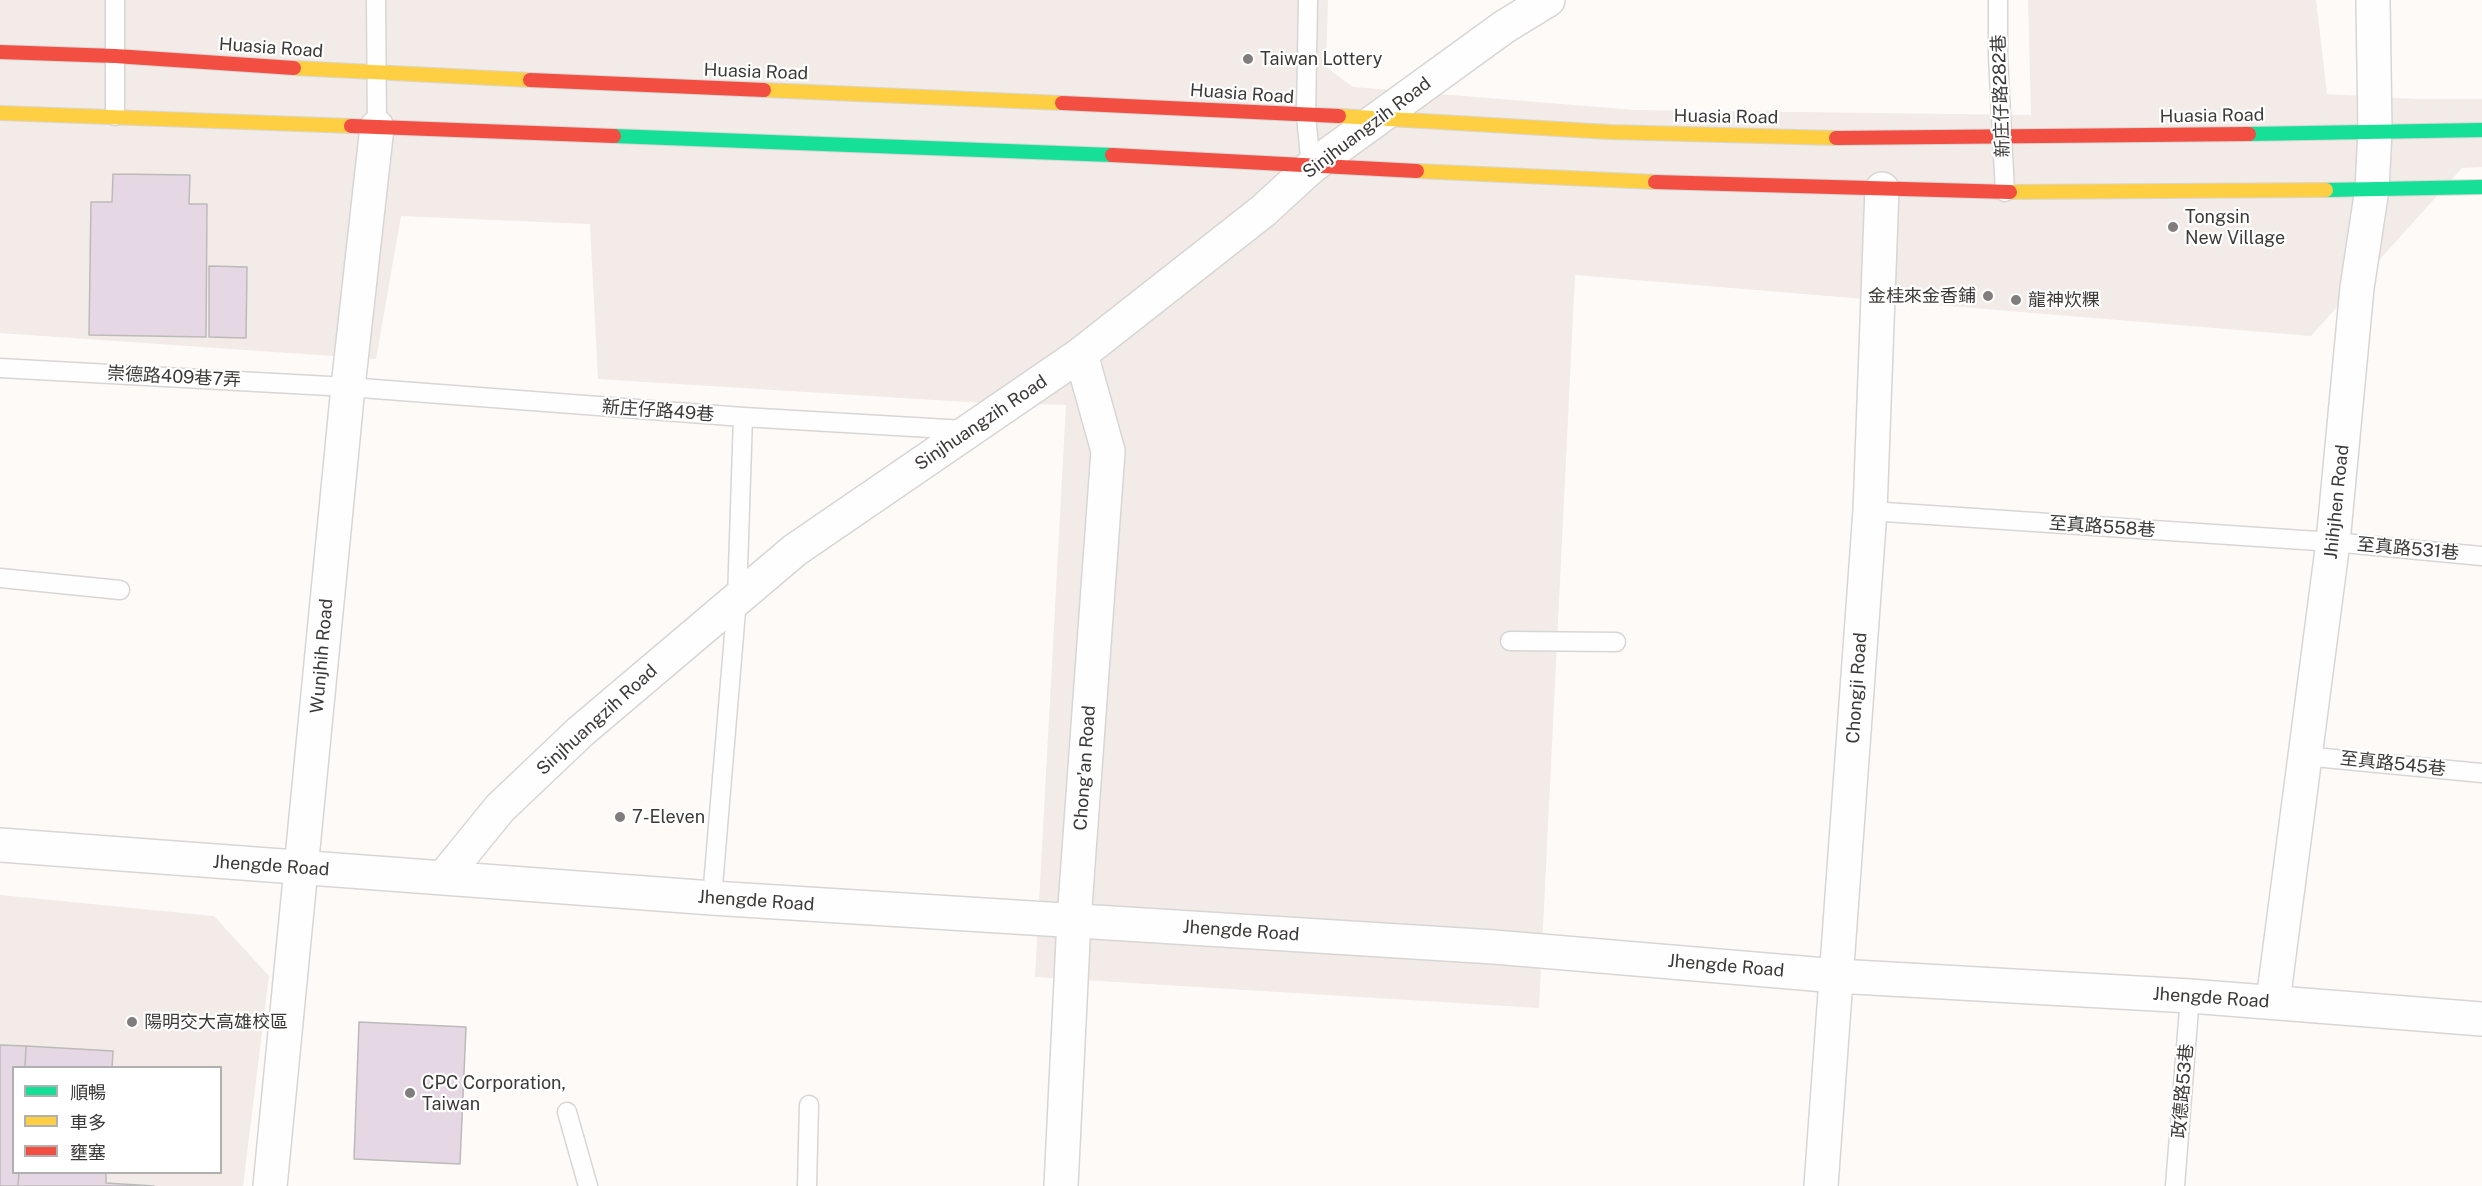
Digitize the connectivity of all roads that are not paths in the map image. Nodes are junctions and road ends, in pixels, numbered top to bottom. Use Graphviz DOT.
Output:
graph roads {
  1 [pos="115,0"];
  2 [pos="376,0"];
  3 [pos="1308,0"];
  4 [pos="1548,0"];
  5 [pos="1998,0"];
  6 [pos="2373,0"];
  7 [pos="0,52"];
  8 [pos="115,56"];
  9 [pos="376,74"];
  10 [pos="0,113"];
  11 [pos="115,116"];
  12 [pos="1306,116"];
  13 [pos="1378,117"];
  14 [pos="377,127"];
  15 [pos="2482,130"];
  16 [pos="2375,131"];
  17 [pos="2004,138"];
  18 [pos="1311,167"];
  19 [pos="2482,187"];
  20 [pos="1882,189"];
  21 [pos="2372,189"];
  22 [pos="2005,192"];
  23 [pos="1081,354"];
  24 [pos="0,368"];
  25 [pos="348,387"];
  26 [pos="743,417"];
  27 [pos="969,430"];
  28 [pos="1870,511"];
  29 [pos="2333,542"];
  30 [pos="2482,556"];
  31 [pos="0,578"];
  32 [pos="120,591"];
  33 [pos="737,599"];
  34 [pos="1510,641"];
  35 [pos="1616,642"];
  36 [pos="2304,756"];
  37 [pos="2482,773"];
  38 [pos="0,845"];
  39 [pos="302,868"];
  40 [pos="443,878"];
  41 [pos="712,898"];
  42 [pos="1074,920"];
  43 [pos="1837,976"];
  44 [pos="2190,996"];
  45 [pos="2273,1002"];
  46 [pos="2482,1019"];
  47 [pos="809,1105"];
  48 [pos="567,1112"];
  49 [pos="270,1186"];
  50 [pos="588,1186"];
  51 [pos="807,1186"];
  52 [pos="1060,1186"];
  53 [pos="1821,1186"];
  54 [pos="2175,1186"];
  1 -- 8 [label="lane"];
  2 -- 9 [label="lane"];
  3 -- 12 [label="lane"];
  4 -- 13 [label="street, Sinjhuangzih Road"];
  5 -- 17 [label="lane, 新庄仔路282巷"];
  6 -- 16 [label="street, Jhihjhen Road"];
  7 -- 8 [label="street, Huasia Road"];
  8 -- 9 [label="street, Huasia Road"];
  8 -- 11 [label="lane"];
  9 -- 12 [label="street, Huasia Road"];
  9 -- 14 [label="lane"];
  10 -- 11 [label="street"];
  11 -- 14 [label="street"];
  12 -- 13 [label="street, Huasia Road"];
  12 -- 18 [label="lane"];
  13 -- 17 [label="street, Huasia Road"];
  13 -- 18 [label="street, Sinjhuangzih Road"];
  14 -- 18 [label="street"];
  14 -- 25 [label="street, Wunjhih Road"];
  15 -- 16 [label="street, Huasia Road"];
  16 -- 17 [label="street, Huasia Road"];
  16 -- 21 [label="street, Jhihjhen Road"];
  17 -- 22 [label="lane, 新庄仔路282巷"];
  18 -- 20 [label="street"];
  18 -- 23 [label="street, Sinjhuangzih Road"];
  19 -- 21 [label="street"];
  20 -- 22 [label="street"];
  20 -- 28 [label="street, Chongji Road"];
  21 -- 22 [label="street"];
  21 -- 29 [label="street, Jhihjhen Road"];
  23 -- 27 [label="street, Sinjhuangzih Road"];
  23 -- 42 [label="street, Chong'an Road"];
  24 -- 25 [label="lane, 崇德路409巷7弄"];
  25 -- 26 [label="lane, 新庄仔路49巷"];
  25 -- 39 [label="street, Wunjhih Road"];
  26 -- 27 [label="lane, 新庄仔路49巷"];
  26 -- 33 [label="lane"];
  27 -- 33 [label="street, Sinjhuangzih Road"];
  28 -- 29 [label="lane, 至真路558巷"];
  28 -- 43 [label="street, Chongji Road"];
  29 -- 30 [label="lane, 至真路531巷"];
  29 -- 36 [label="street, Jhihjhen Road"];
  31 -- 32 [label="lane"];
  33 -- 40 [label="street, Sinjhuangzih Road"];
  33 -- 41 [label="lane"];
  34 -- 35 [label="lane"];
  36 -- 37 [label="lane, 至真路545巷"];
  36 -- 45 [label="street, Jhihjhen Road"];
  38 -- 39 [label="street, Jhengde Road"];
  39 -- 40 [label="street, Jhengde Road"];
  39 -- 49 [label="street, Wunjhih Road"];
  40 -- 41 [label="street, Jhengde Road"];
  41 -- 42 [label="street, Jhengde Road"];
  42 -- 43 [label="street, Jhengde Road"];
  42 -- 52 [label="street, Chong'an Road"];
  43 -- 44 [label="street, Jhengde Road"];
  43 -- 53 [label="street, Chongji Road"];
  44 -- 45 [label="street, Jhengde Road"];
  44 -- 54 [label="lane, 政德路53巷"];
  45 -- 46 [label="street, Jhengde Road"];
  47 -- 51 [label="lane"];
  48 -- 50 [label="lane"];
}
